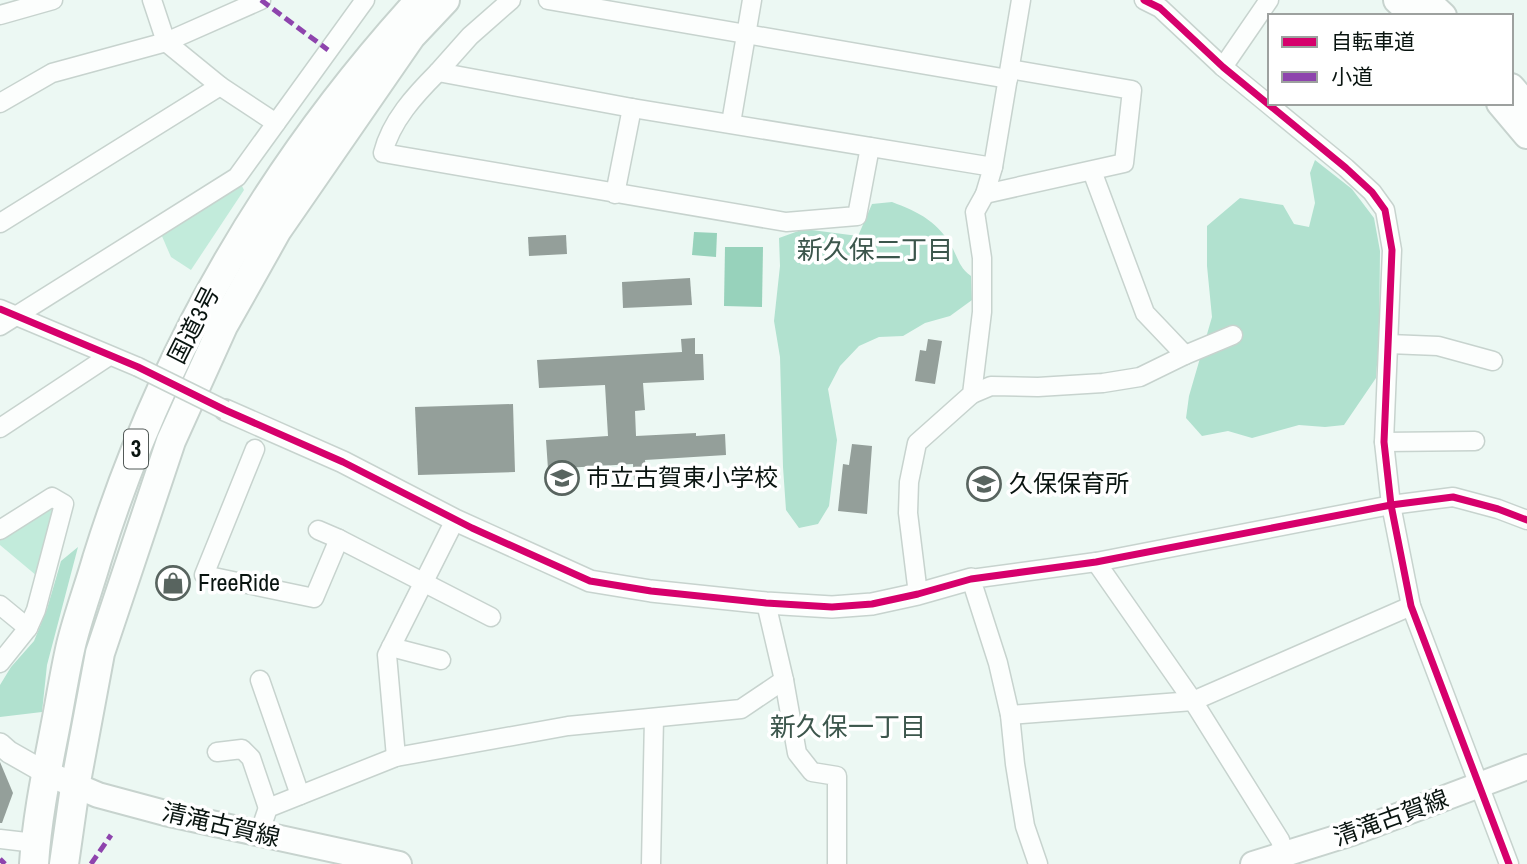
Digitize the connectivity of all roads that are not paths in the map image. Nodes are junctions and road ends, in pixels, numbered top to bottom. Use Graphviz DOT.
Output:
graph roads {
  1 [pos="53,0"];
  2 [pos="152,0"];
  3 [pos="261,0"];
  4 [pos="365,0"];
  5 [pos="401,0"];
  6 [pos="420,0"];
  7 [pos="445,0"];
  8 [pos="467,0"];
  9 [pos="512,0"];
  10 [pos="548,0"];
  11 [pos="752,0"];
  12 [pos="1021,0"];
  13 [pos="1144,0"];
  14 [pos="1269,0"];
  15 [pos="1397,0"];
  16 [pos="1426,0"];
  17 [pos="1412,14"];
  18 [pos="1441,14"];
  19 [pos="0,15"];
  20 [pos="746,35"];
  21 [pos="166,42"];
  22 [pos="1223,67"];
  23 [pos="438,72"];
  24 [pos="1009,74"];
  25 [pos="220,86"];
  26 [pos="359,88"];
  27 [pos="1513,89"];
  28 [pos="0,103"];
  29 [pos="1268,104"];
  30 [pos="1269,105"];
  31 [pos="1502,105"];
  32 [pos="1527,105"];
  33 [pos="632,108"];
  34 [pos="276,123"];
  35 [pos="731,123"];
  36 [pos="1527,135"];
  37 [pos="870,147"];
  38 [pos="993,167"];
  39 [pos="1092,171"];
  40 [pos="615,194"];
  41 [pos="985,194"];
  42 [pos="0,223"];
  43 [pos="8,312"];
  44 [pos="0,326"];
  45 [pos="1233,335"];
  46 [pos="1389,344"];
  47 [pos="1185,355"];
  48 [pos="109,356"];
  49 [pos="1493,361"];
  50 [pos="972,394"];
  51 [pos="225,410"];
  52 [pos="0,428"];
  53 [pos="1475,441"];
  54 [pos="1384,442"];
  55 [pos="255,449"];
  56 [pos="1391,505"];
  57 [pos="455,520"];
  58 [pos="1527,520"];
  59 [pos="0,530"];
  60 [pos="318,530"];
  61 [pos="339,539"];
  62 [pos="1096,562"];
  63 [pos="971,579"];
  64 [pos="424,582"];
  65 [pos="918,594"];
  66 [pos="766,603"];
  67 [pos="0,605"];
  68 [pos="1410,606"];
  69 [pos="491,617"];
  70 [pos="28,628"];
  71 [pos="391,647"];
  72 [pos="441,660"];
  73 [pos="0,663"];
  74 [pos="260,680"];
  75 [pos="784,680"];
  76 [pos="1193,701"];
  77 [pos="1010,715"];
  78 [pos="653,718"];
  79 [pos="0,744"];
  80 [pos="217,752"];
  81 [pos="396,757"];
  82 [pos="1527,767"];
  83 [pos="46,773"];
  84 [pos="1479,786"];
  85 [pos="75,787"];
  86 [pos="300,795"];
  87 [pos="268,808"];
  88 [pos="259,834"];
  89 [pos="0,839"];
  90 [pos="35,853"];
  91 [pos="1284,855"];
  92 [pos="64,864"];
  93 [pos="399,864"];
  94 [pos="650,864"];
  95 [pos="837,864"];
  96 [pos="1038,864"];
  97 [pos="1253,864"];
  98 [pos="1509,864"];
  1 -- 19 [label="street"];
  2 -- 21 [label="street"];
  3 -- 21 [label="street"];
  4 -- 34 [label="street"];
  5 -- 26 [label="highway"];
  6 -- 26 [label="highway, 国道3号 / 3"];
  7 -- 26 [label="highway, 国道3号 / 3"];
  8 -- 26 [label="highway"];
  9 -- 23 [label="street"];
  10 -- 20 [label="street"];
  11 -- 20 [label="street"];
  12 -- 24 [label="street"];
  13 -- 22 [label="street"];
  14 -- 22 [label="street"];
  15 -- 17 [label="main road"];
  16 -- 18 [label="main road"];
  20 -- 24 [label="street"];
  20 -- 35 [label="street"];
  21 -- 25 [label="street"];
  21 -- 28 [label="street"];
  22 -- 29 [label="street"];
  23 -- 33 [label="street"];
  23 -- 40 [label="street"];
  24 -- 38 [label="street"];
  24 -- 39 [label="street"];
  25 -- 34 [label="street"];
  25 -- 42 [label="street"];
  26 -- 83 [label="highway, 国道3号 / 3"];
  26 -- 85 [label="highway, 国道3号 / 3"];
  27 -- 32 [label="main road"];
  30 -- 46 [label="street"];
  31 -- 36 [label="main road"];
  33 -- 35 [label="street"];
  33 -- 40 [label="street"];
  34 -- 43 [label="street"];
  35 -- 37 [label="street"];
  37 -- 38 [label="street"];
  37 -- 40 [label="street"];
  38 -- 41 [label="street"];
  39 -- 41 [label="street"];
  39 -- 47 [label="street"];
  41 -- 50 [label="street"];
  43 -- 44 [label="street"];
  43 -- 48 [label="street"];
  45 -- 47 [label="street"];
  46 -- 49 [label="street"];
  46 -- 54 [label="street"];
  47 -- 50 [label="street"];
  48 -- 51 [label="street, bridge"];
  48 -- 52 [label="street"];
  50 -- 65 [label="street"];
  51 -- 57 [label="street"];
  53 -- 54 [label="street"];
  54 -- 56 [label="street"];
  55 -- 61 [label="street"];
  56 -- 58 [label="street"];
  56 -- 62 [label="street"];
  56 -- 68 [label="street"];
  57 -- 64 [label="street"];
  57 -- 66 [label="street"];
  59 -- 70 [label="street"];
  60 -- 61 [label="street"];
  61 -- 64 [label="street"];
  62 -- 63 [label="street"];
  62 -- 76 [label="street"];
  63 -- 65 [label="street"];
  63 -- 77 [label="street"];
  64 -- 69 [label="street"];
  64 -- 71 [label="street"];
  65 -- 66 [label="street"];
  66 -- 75 [label="street"];
  67 -- 70 [label="street"];
  68 -- 76 [label="street"];
  68 -- 84 [label="street"];
  70 -- 73 [label="street"];
  71 -- 72 [label="street"];
  71 -- 81 [label="street"];
  74 -- 86 [label="street"];
  75 -- 78 [label="street"];
  75 -- 95 [label="street"];
  76 -- 77 [label="street"];
  76 -- 91 [label="street"];
  77 -- 96 [label="street"];
  78 -- 81 [label="street"];
  78 -- 94 [label="street"];
  79 -- 83 [label="street"];
  80 -- 87 [label="street"];
  81 -- 86 [label="street"];
  82 -- 84 [label="main road, 清滝古賀線"];
  83 -- 85 [label="main road, 清滝古賀線"];
  83 -- 90 [label="highway, 国道3号 / 3"];
  84 -- 91 [label="main road, 清滝古賀線"];
  84 -- 98 [label="street"];
  85 -- 88 [label="main road, 清滝古賀線"];
  85 -- 92 [label="highway, 国道3号 / 3"];
  86 -- 87 [label="street"];
  87 -- 88 [label="street"];
  88 -- 93 [label="main road, 清滝古賀線"];
  89 -- 90 [label="street"];
  91 -- 97 [label="main road, 清滝古賀線"];
}
